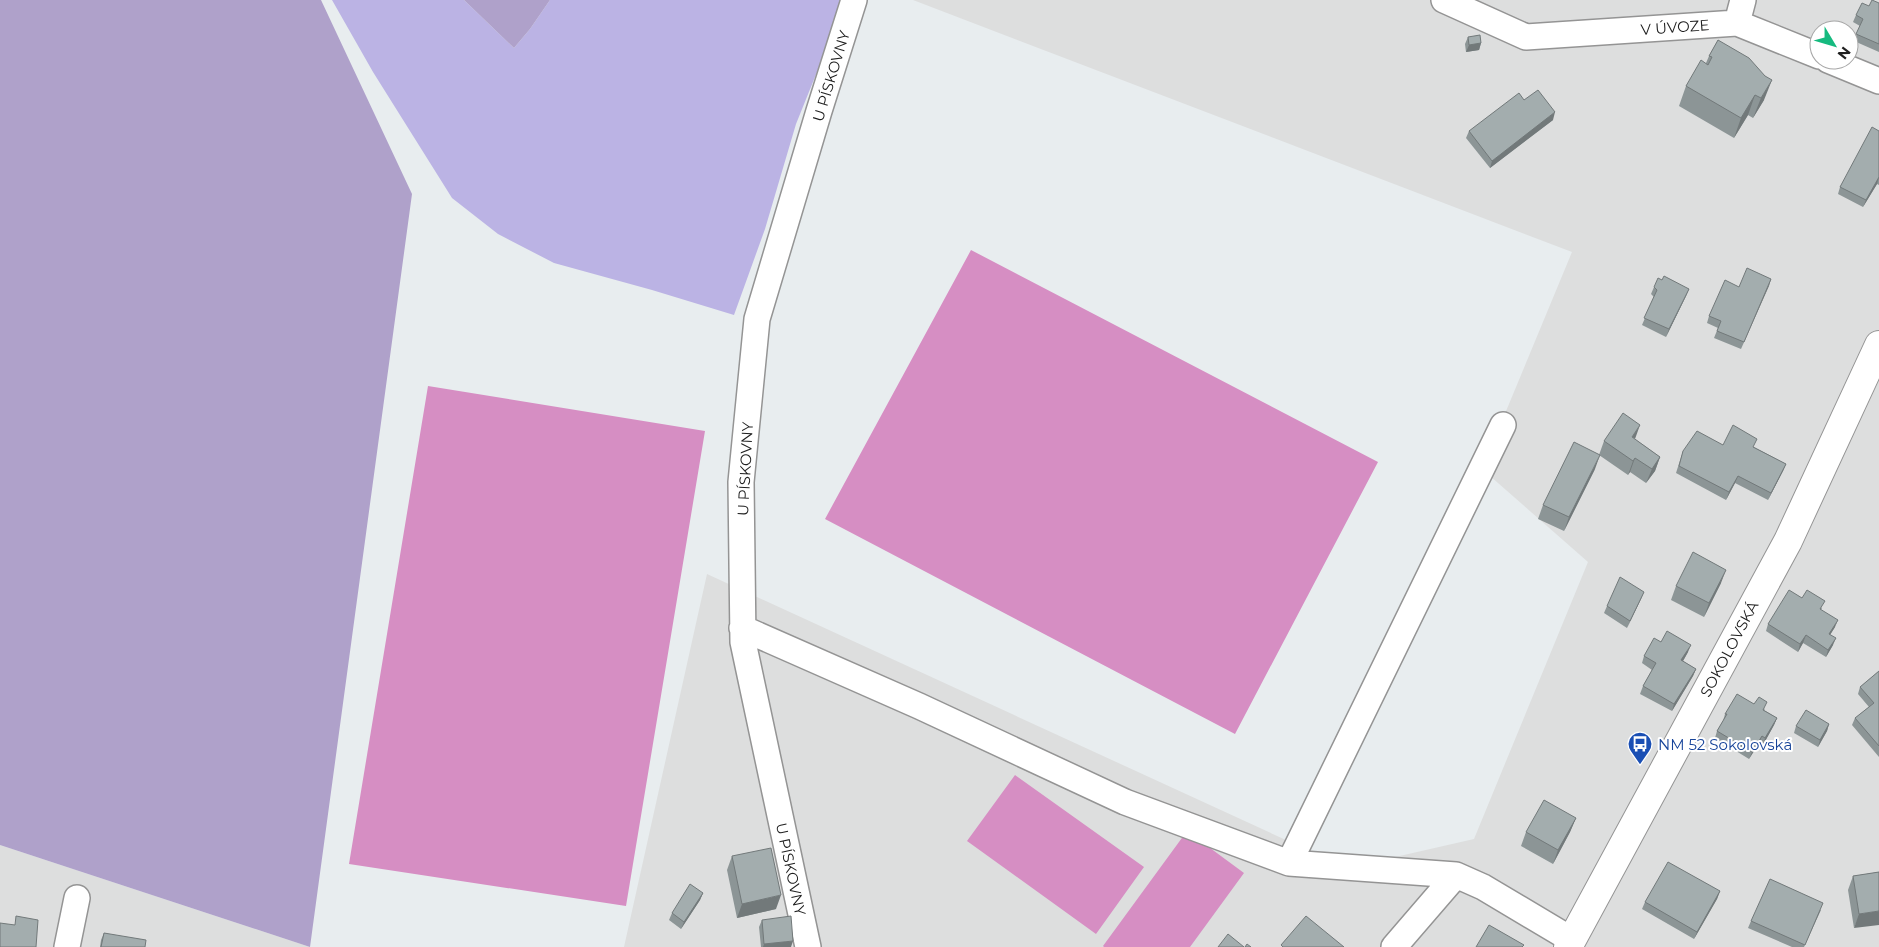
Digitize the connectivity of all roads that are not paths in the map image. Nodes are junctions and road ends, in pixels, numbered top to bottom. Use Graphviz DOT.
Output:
graph roads {
  1 [pos="854,0"];
  2 [pos="1444,0"];
  3 [pos="1740,12"];
  4 [pos="1809,50"];
  5 [pos="1852,70"];
  6 [pos="1879,81"];
  7 [pos="1879,345"];
  8 [pos="1503,425"];
  9 [pos="742,628"];
  10 [pos="1289,864"];
  11 [pos="1456,876"];
  12 [pos="77,898"];
  13 [pos="1570,943"];
  14 [pos="67,947"];
  15 [pos="808,947"];
  16 [pos="1394,947"];
  1 -- 9 [label="street, U PÍSKOVNY"];
  2 -- 3 [label="street, V ÚVOZE"];
  3 -- 4 [label="street, V ÚVOZE"];
  5 -- 6 [label="street"];
  7 -- 13 [label="street, SOKOLOVSKÁ"];
  8 -- 10 [label="street"];
  9 -- 10 [label="street"];
  9 -- 15 [label="street, U PÍSKOVNY"];
  10 -- 11 [label="street"];
  11 -- 13 [label="street"];
  11 -- 16 [label="street"];
  12 -- 14 [label="street"];
}
